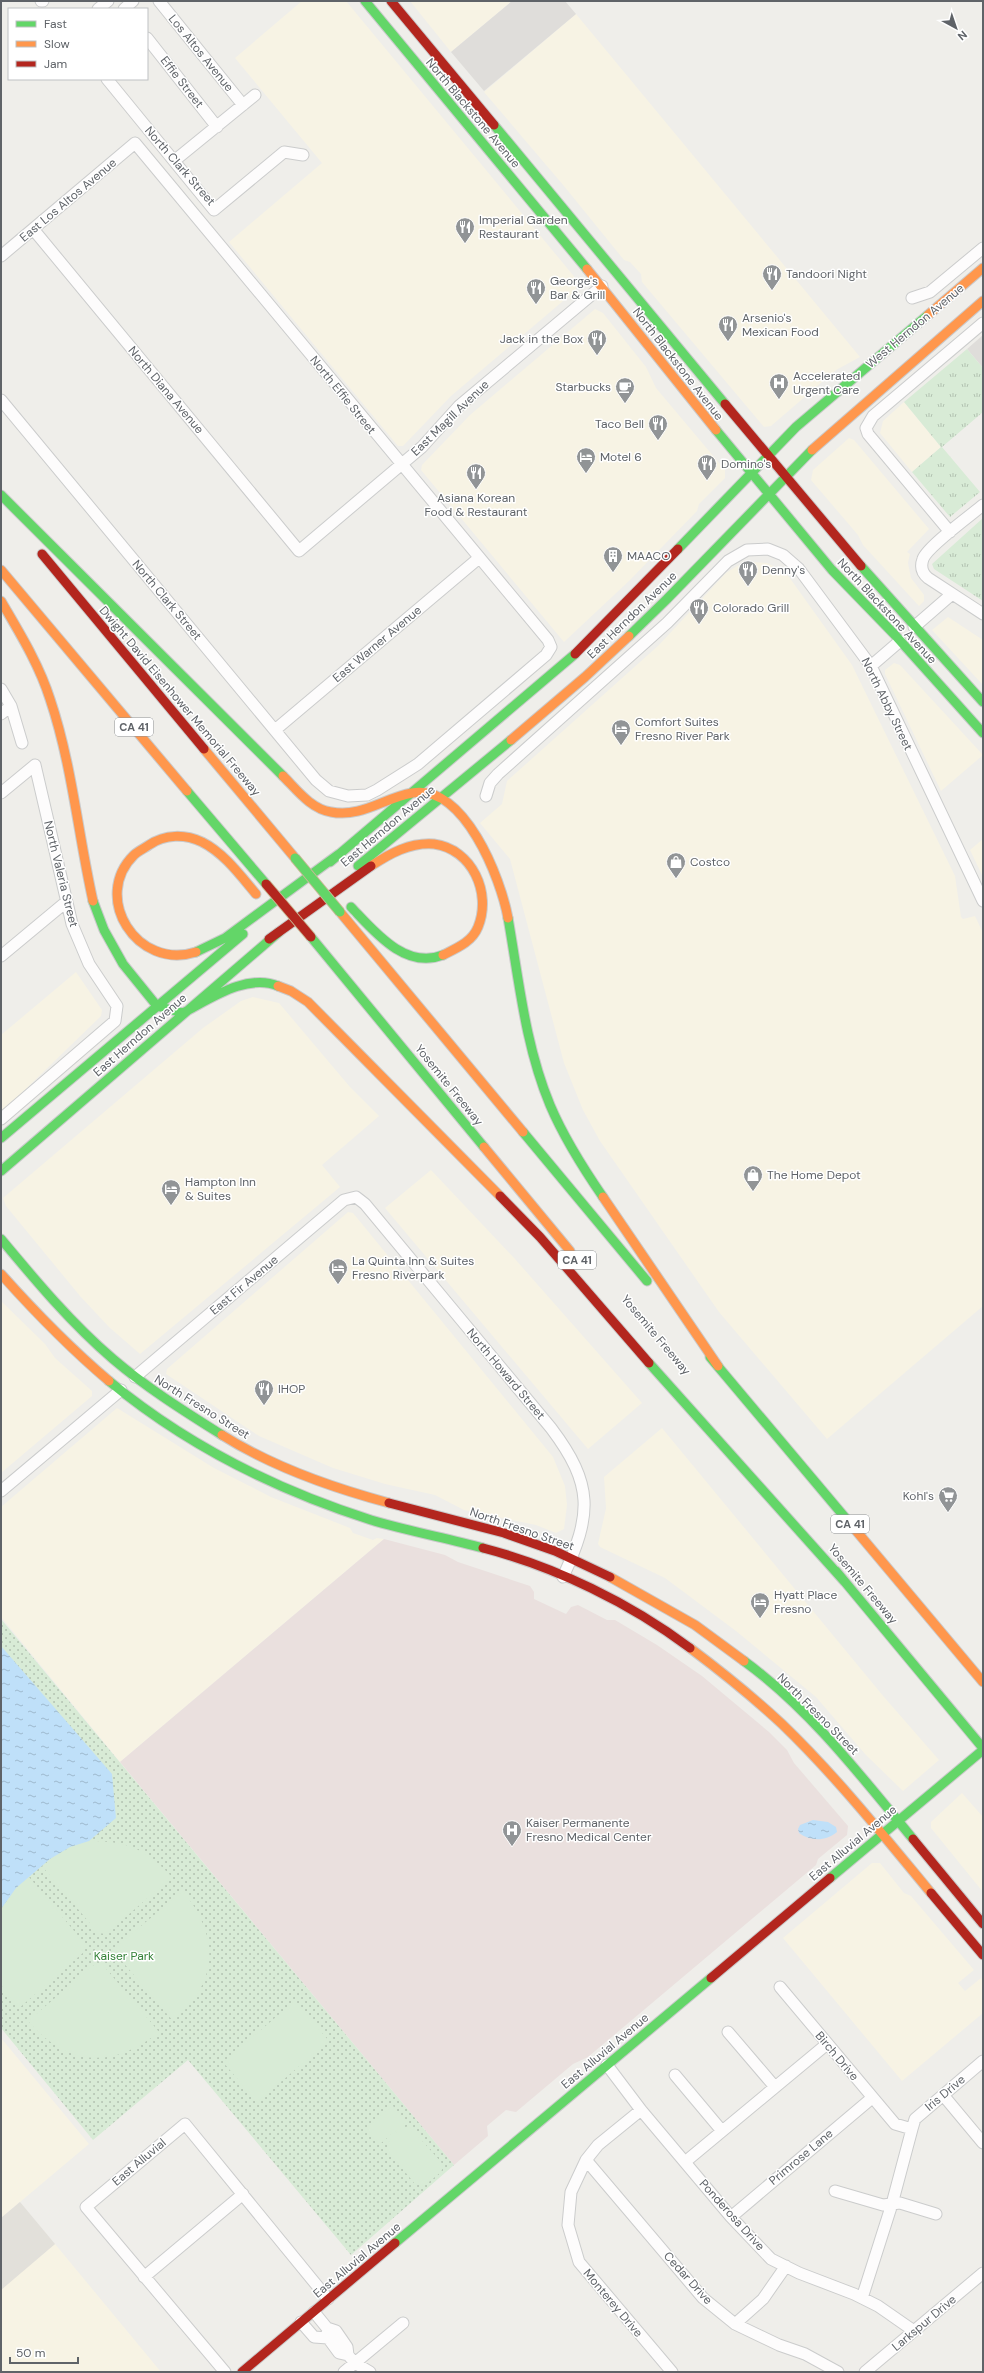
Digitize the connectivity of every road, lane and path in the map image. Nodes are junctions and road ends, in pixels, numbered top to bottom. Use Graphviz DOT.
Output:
graph roads {
  1 [pos="108,1"];
  2 [pos="134,1"];
  3 [pos="159,1"];
  4 [pos="365,1"];
  5 [pos="391,1"];
  6 [pos="99,8"];
  7 [pos="125,8"];
  8 [pos="148,39"];
  9 [pos="108,80"];
  10 [pos="254,95"];
  11 [pos="243,105"];
  12 [pos="216,127"];
  13 [pos="135,143"];
  14 [pos="302,155"];
  15 [pos="174,161"];
  16 [pos="545,218"];
  17 [pos="33,229"];
  18 [pos="579,243"];
  19 [pos="983,248"];
  20 [pos="1,256"];
  21 [pos="983,268"];
  22 [pos="606,275"];
  23 [pos="622,280"];
  24 [pos="602,286"];
  25 [pos="614,287"];
  26 [pos="622,295"];
  27 [pos="912,298"];
  28 [pos="983,301"];
  29 [pos="655,318"];
  30 [pos="983,323"];
  31 [pos="1,400"];
  32 [pos="768,455"];
  33 [pos="759,464"];
  34 [pos="401,465"];
  35 [pos="751,473"];
  36 [pos="785,476"];
  37 [pos="776,485"];
  38 [pos="768,494"];
  39 [pos="1,495"];
  40 [pos="1,505"];
  41 [pos="983,505"];
  42 [pos="22,529"];
  43 [pos="950,532"];
  44 [pos="37,548"];
  45 [pos="299,551"];
  46 [pos="479,558"];
  47 [pos="1,570"];
  48 [pos="843,582"];
  49 [pos="952,594"];
  50 [pos="1,601"];
  51 [pos="983,614"];
  52 [pos="907,628"];
  53 [pos="900,641"];
  54 [pos="871,666"];
  55 [pos="139,668"];
  56 [pos="1,689"];
  57 [pos="983,702"];
  58 [pos="11,706"];
  59 [pos="983,707"];
  60 [pos="1,714"];
  61 [pos="275,730"];
  62 [pos="983,733"];
  63 [pos="22,743"];
  64 [pos="1,793"];
  65 [pos="412,793"];
  66 [pos="338,794"];
  67 [pos="486,796"];
  68 [pos="440,798"];
  69 [pos="282,828"];
  70 [pos="339,854"];
  71 [pos="314,863"];
  72 [pos="983,901"];
  73 [pos="66,902"];
  74 [pos="291,934"];
  75 [pos="269,939"];
  76 [pos="1,956"];
  77 [pos="344,992"];
  78 [pos="157,1006"];
  79 [pos="184,1013"];
  80 [pos="1,1119"];
  81 [pos="1,1138"];
  82 [pos="493,1158"];
  83 [pos="1,1171"];
  84 [pos="356,1197"];
  85 [pos="1,1239"];
  86 [pos="575,1256"];
  87 [pos="1,1274"];
  88 [pos="48,1324"];
  89 [pos="718,1366"];
  90 [pos="135,1377"];
  91 [pos="676,1379"];
  92 [pos="121,1390"];
  93 [pos="199,1422"];
  94 [pos="1,1491"];
  95 [pos="572,1558"];
  96 [pos="563,1577"];
  97 [pos="844,1582"];
  98 [pos="983,1682"];
  99 [pos="983,1749"];
  100 [pos="898,1820"];
  101 [pos="881,1835"];
  102 [pos="983,1924"];
  103 [pos="978,1944"];
  104 [pos="983,1955"];
  105 [pos="780,1987"];
  106 [pos="728,2032"];
  107 [pos="827,2044"];
  108 [pos="983,2061"];
  109 [pos="607,2065"];
  110 [pos="675,2075"];
  111 [pos="775,2087"];
  112 [pos="943,2095"];
  113 [pos="872,2098"];
  114 [pos="641,2110"];
  115 [pos="912,2129"];
  116 [pos="722,2131"];
  117 [pos="983,2143"];
  118 [pos="586,2160"];
  119 [pos="685,2162"];
  120 [pos="835,2191"];
  121 [pos="243,2194"];
  122 [pos="892,2204"];
  123 [pos="936,2214"];
  124 [pos="731,2217"];
  125 [pos="786,2266"];
  126 [pos="983,2273"];
  127 [pos="144,2277"];
  128 [pos="862,2298"];
  129 [pos="328,2300"];
  130 [pos="314,2312"];
  131 [pos="301,2322"];
  132 [pos="403,2323"];
  133 [pos="735,2324"];
  134 [pos="914,2331"];
  135 [pos="327,2333"];
  136 [pos="351,2359"];
  137 [pos="225,2372"];
  138 [pos="242,2372"];
  139 [pos="344,2372"];
  140 [pos="370,2372"];
  141 [pos="672,2372"];
  142 [pos="838,2372"];
  143 [pos="865,2372"];
  1 -- 6 [label="street"];
  2 -- 7 [label="street"];
  3 -- 11 [label="street, Los Altos Avenue"];
  4 -- 16 [label="main road, North Blackstone Avenue"];
  5 -- 23 [label="main road, North Blackstone Avenue"];
  8 -- 12 [label="street, Effie Street"];
  9 -- 15 [label="street, North Clark Street"];
  10 -- 11 [label="street"];
  11 -- 12 [label="street"];
  12 -- 15 [label="street"];
  13 -- 17 [label="street, East Los Altos Avenue"];
  13 -- 34 [label="street, North Effie Street"];
  14 -- 15 [label="street, North Clark Street"];
  16 -- 18 [label="main road"];
  16 -- 24 [label="main road, North Blackstone Avenue"];
  17 -- 20 [label="street, East Los Altos Avenue"];
  17 -- 45 [label="street, North Diana Avenue"];
  19 -- 27 [label="street"];
  21 -- 32 [label="main road, West Herndon Avenue"];
  22 -- 23 [label="main road"];
  23 -- 29 [label="main road, North Blackstone Avenue"];
  24 -- 25 [label="main road"];
  24 -- 34 [label="street, East Magill Avenue"];
  24 -- 35 [label="main road, North Blackstone Avenue"];
  26 -- 29 [label="main road"];
  28 -- 36 [label="main road, West Herndon Avenue"];
  29 -- 32 [label="main road, North Blackstone Avenue"];
  30 -- 43 [label="street"];
  31 -- 61 [label="street, North Clark Street"];
  32 -- 33 [label="main road, West Herndon Avenue"];
  32 -- 36 [label="main road, North Blackstone Avenue"];
  33 -- 35 [label="main road, East Herndon Avenue"];
  34 -- 45 [label="street, East Magill Avenue"];
  34 -- 46 [label="street, North Effie Street"];
  35 -- 38 [label="main road, North Blackstone Avenue"];
  35 -- 65 [label="main road, East Herndon Avenue"];
  36 -- 37 [label="main road, West Herndon Avenue"];
  36 -- 52 [label="main road, North Blackstone Avenue"];
  37 -- 38 [label="main road, East Herndon Avenue"];
  38 -- 48 [label="main road, North Blackstone Avenue"];
  38 -- 68 [label="main road, East Herndon Avenue"];
  39 -- 65 [label="main road"];
  40 -- 42 [label="main road"];
  41 -- 43 [label="street"];
  43 -- 49 [label="street"];
  44 -- 55 [label="main road, Dwight David Eisenhower Memorial Freeway / CA 41"];
  46 -- 61 [label="street, East Warner Avenue"];
  46 -- 66 [label="street, North Effie Street"];
  47 -- 82 [label="main road, Yosemite Freeway / CA 41, bridge"];
  48 -- 52 [label="main road"];
  48 -- 53 [label="main road, North Blackstone Avenue"];
  49 -- 51 [label="street"];
  49 -- 52 [label="street"];
  50 -- 78 [label="main road"];
  52 -- 57 [label="main road, North Blackstone Avenue"];
  53 -- 54 [label="street"];
  53 -- 59 [label="main road"];
  53 -- 62 [label="main road, North Blackstone Avenue"];
  54 -- 67 [label="street, North Abby Street"];
  54 -- 72 [label="street, North Abby Street"];
  55 -- 69 [label="main road"];
  55 -- 89 [label="main road, Dwight David Eisenhower Memorial Freeway / CA 41, bridge"];
  56 -- 58 [label="street"];
  58 -- 60 [label="street"];
  58 -- 63 [label="street"];
  61 -- 66 [label="street, North Clark Street"];
  64 -- 73 [label="street, North Valeria Street"];
  65 -- 68 [label="main road"];
  65 -- 70 [label="main road, East Herndon Avenue"];
  68 -- 75 [label="main road, East Herndon Avenue"];
  68 -- 89 [label="main road"];
  70 -- 74 [label="main road"];
  70 -- 78 [label="main road, East Herndon Avenue"];
  71 -- 75 [label="main road"];
  73 -- 76 [label="street"];
  73 -- 80 [label="street, North Valeria Street"];
  75 -- 79 [label="main road, East Herndon Avenue"];
  77 -- 82 [label="main road"];
  78 -- 79 [label="main road"];
  78 -- 81 [label="main road, East Herndon Avenue"];
  79 -- 83 [label="main road, East Herndon Avenue"];
  79 -- 97 [label="main road"];
  82 -- 86 [label="main road, Yosemite Freeway / CA 41"];
  84 -- 90 [label="street, East Fir Avenue"];
  84 -- 95 [label="street, North Howard Street"];
  85 -- 90 [label="main road, North Fresno Street"];
  87 -- 88 [label="main road"];
  88 -- 90 [label="main road"];
  88 -- 92 [label="main road"];
  89 -- 98 [label="main road, CA 41"];
  90 -- 93 [label="main road, North Fresno Street"];
  91 -- 97 [label="main road, Yosemite Freeway"];
  92 -- 93 [label="main road"];
  92 -- 94 [label="street"];
  92 -- 96 [label="main road"];
  93 -- 95 [label="main road, North Fresno Street"];
  95 -- 96 [label="street, North Howard Street"];
  95 -- 100 [label="main road, North Fresno Street"];
  96 -- 101 [label="main road"];
  97 -- 99 [label="main road, Yosemite Freeway"];
  99 -- 100 [label="main road, East Alluvial Avenue"];
  100 -- 101 [label="main road, East Alluvial Avenue"];
  100 -- 102 [label="main road, North Fresno Street"];
  101 -- 103 [label="main road"];
  101 -- 109 [label="main road, East Alluvial Avenue"];
  103 -- 104 [label="main road"];
  105 -- 107 [label="street, Birch Drive"];
  106 -- 111 [label="street"];
  107 -- 111 [label="street"];
  107 -- 113 [label="street, Birch Drive"];
  108 -- 112 [label="street, Iris Drive"];
  109 -- 114 [label="street, Ponderosa Drive"];
  109 -- 129 [label="main road, East Alluvial Avenue"];
  110 -- 116 [label="street"];
  111 -- 116 [label="street"];
  112 -- 115 [label="street, Iris Drive"];
  112 -- 117 [label="street"];
  113 -- 115 [label="street, Birch Drive"];
  113 -- 124 [label="street, Primrose Lane"];
  114 -- 118 [label="street, Monterey Drive"];
  114 -- 119 [label="street, Ponderosa Drive"];
  115 -- 122 [label="street, Iris Drive"];
  116 -- 119 [label="street"];
  118 -- 133 [label="street, Cedar Drive"];
  118 -- 141 [label="street, Monterey Drive"];
  119 -- 124 [label="street, Ponderosa Drive"];
  120 -- 122 [label="street"];
  121 -- 127 [label="street"];
  121 -- 127 [label="street, East Alluvial"];
  121 -- 129 [label="street, East Alluvial"];
  122 -- 123 [label="street"];
  122 -- 128 [label="street, Iris Drive"];
  124 -- 125 [label="street, Ponderosa Drive"];
  125 -- 128 [label="street, Ponderosa Drive"];
  125 -- 133 [label="street"];
  126 -- 134 [label="street, Larkspur Drive"];
  127 -- 137 [label="street, East Alluvial"];
  128 -- 134 [label="street, Ponderosa Drive"];
  129 -- 130 [label="main road, East Alluvial Avenue"];
  130 -- 131 [label="main road, East Alluvial Avenue"];
  130 -- 135 [label="street"];
  131 -- 135 [label="street"];
  131 -- 138 [label="main road, East Alluvial Avenue"];
  132 -- 136 [label="street"];
  133 -- 142 [label="street, Cedar Drive"];
  134 -- 143 [label="street, Larkspur Drive"];
  135 -- 136 [label="street"];
  136 -- 139 [label="street"];
  136 -- 140 [label="street"];
}
